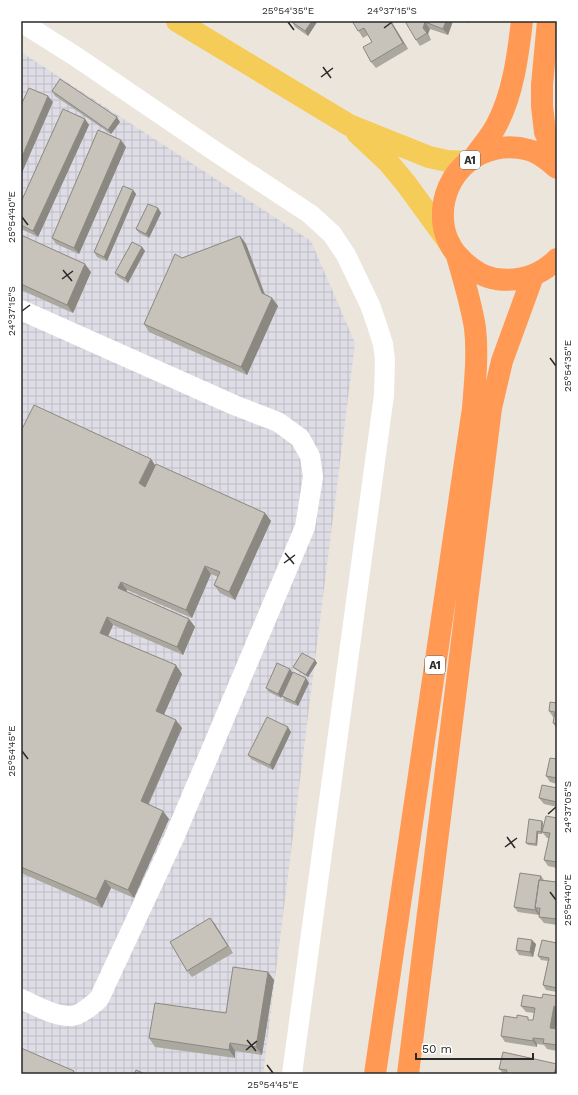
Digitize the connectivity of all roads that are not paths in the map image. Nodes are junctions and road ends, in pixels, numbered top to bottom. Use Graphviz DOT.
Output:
graph roads {
  1 [pos="177,21"];
  2 [pos="522,21"];
  3 [pos="548,21"];
  4 [pos="21,22"];
  5 [pos="349,125"];
  6 [pos="471,159"];
  7 [pos="557,162"];
  8 [pos="557,168"];
  9 [pos="453,250"];
  10 [pos="548,267"];
  11 [pos="21,310"];
  12 [pos="21,999"];
  13 [pos="378,1052"];
  14 [pos="292,1074"];
  15 [pos="365,1074"];
  16 [pos="375,1074"];
  17 [pos="408,1074"];
  1 -- 5 [label="main road"];
  2 -- 6 [label="highway, A1"];
  3 -- 7 [label="highway"];
  4 -- 14 [label="street"];
  5 -- 6 [label="main road"];
  5 -- 9 [label="main road"];
  6 -- 8 [label="highway, A1"];
  6 -- 9 [label="highway, A1"];
  9 -- 10 [label="highway, A1"];
  9 -- 13 [label="highway, A1"];
  10 -- 17 [label="highway, A1"];
  11 -- 12 [label="street"];
  13 -- 15 [label="highway"];
  13 -- 16 [label="highway, A1"];
}
